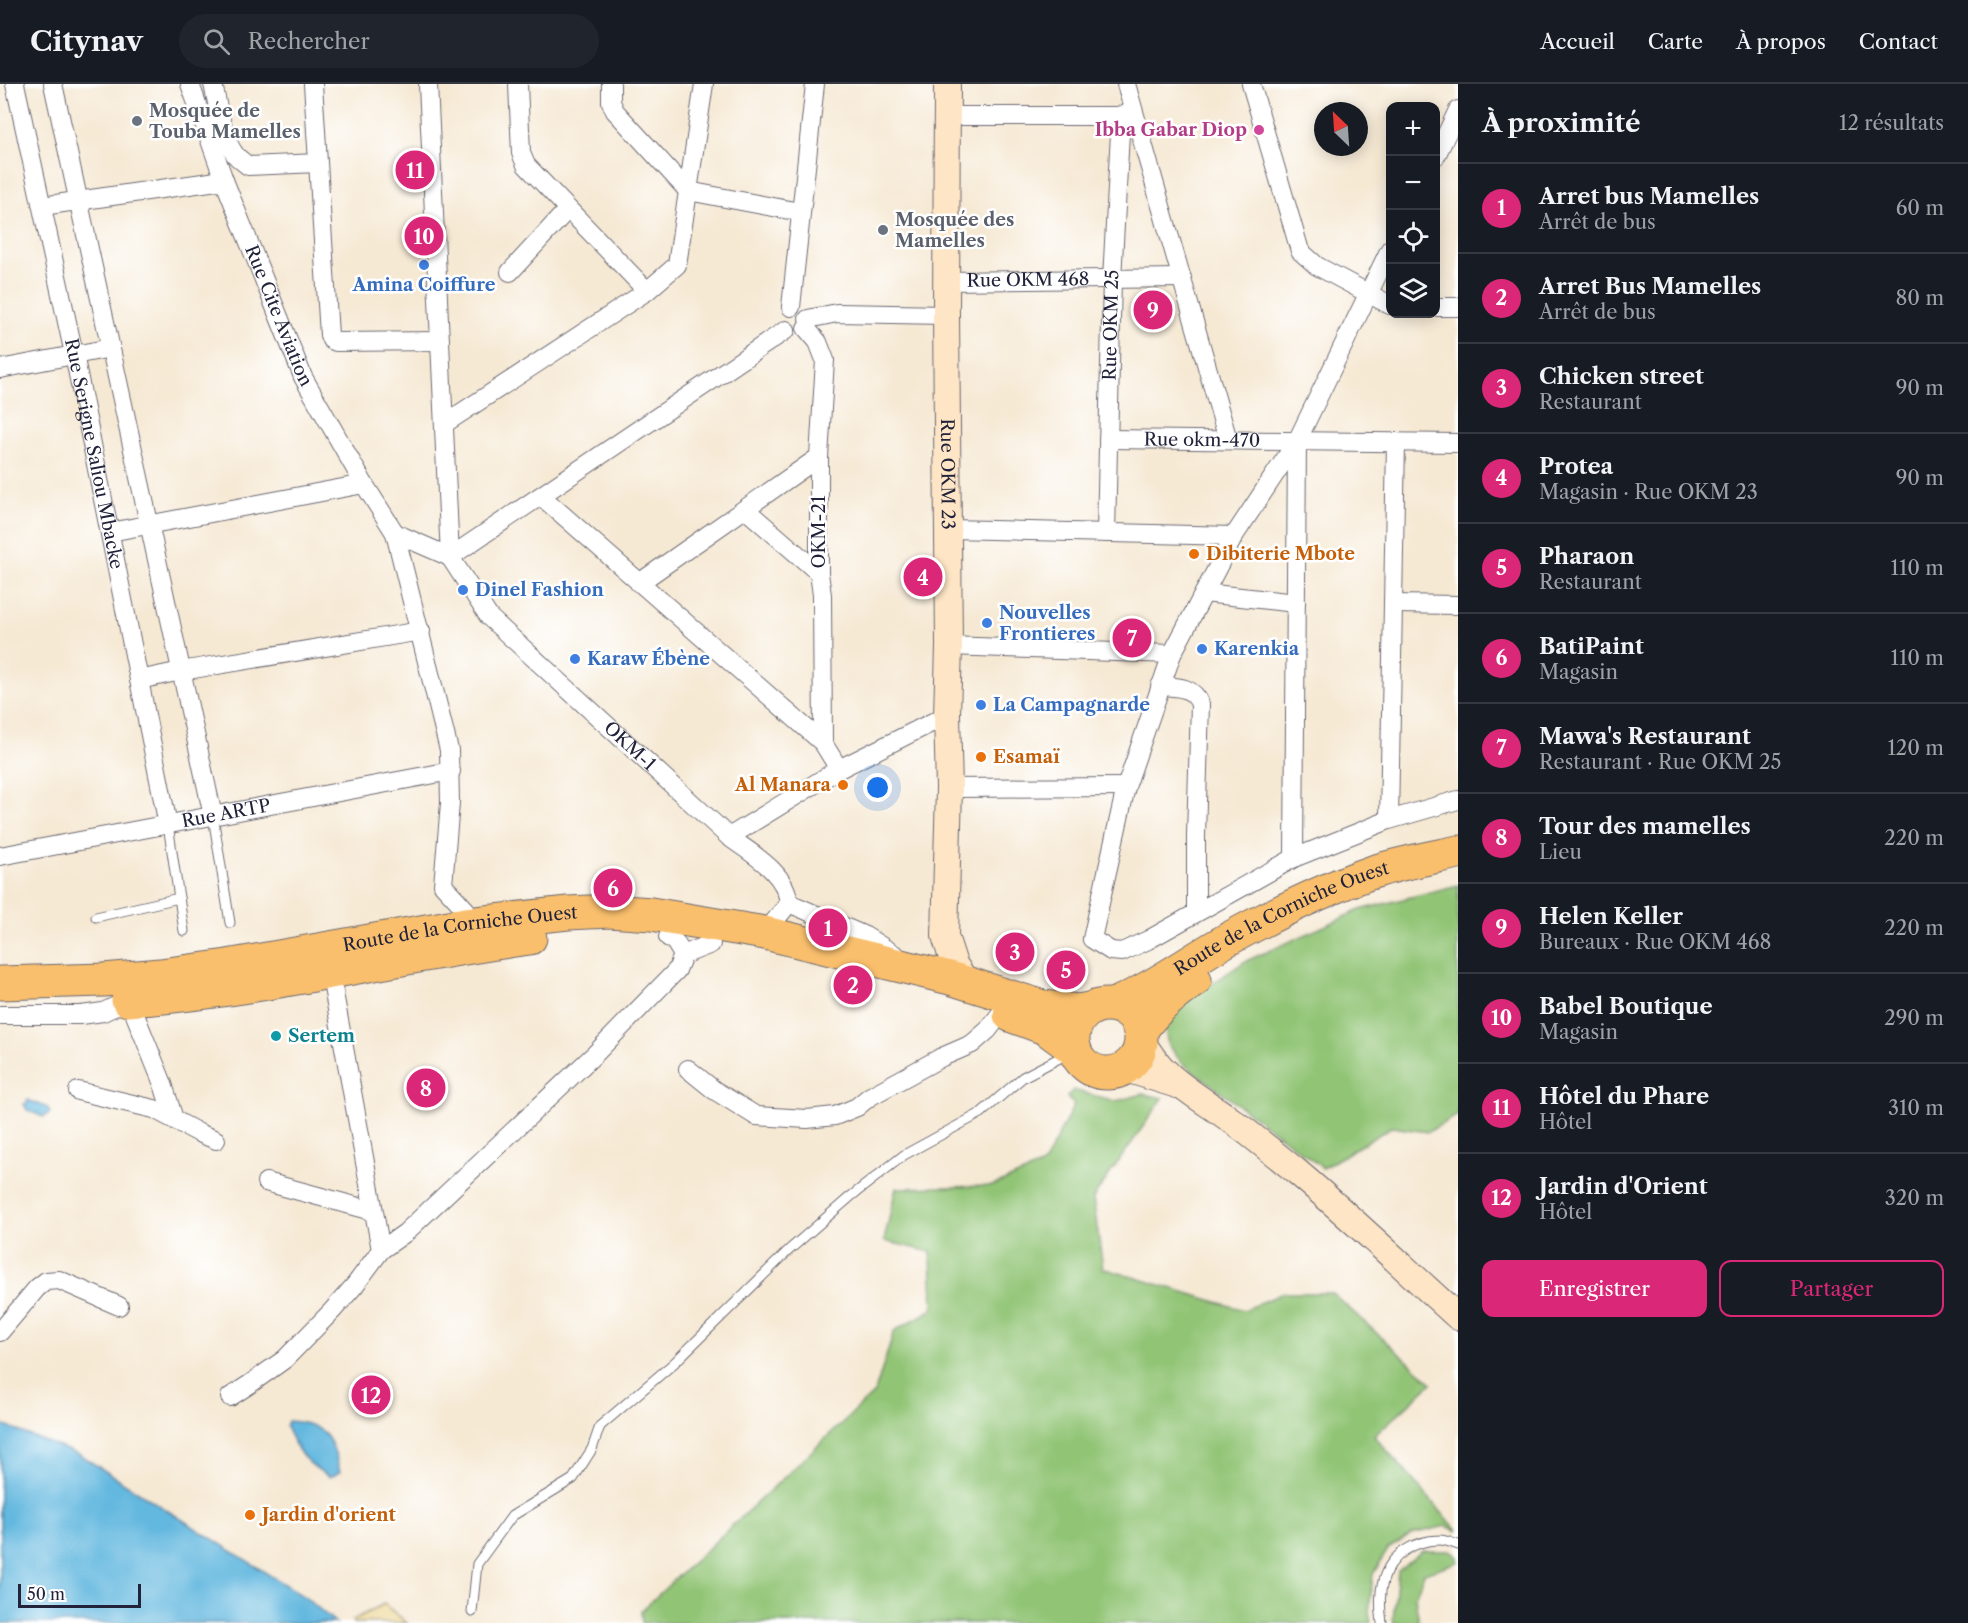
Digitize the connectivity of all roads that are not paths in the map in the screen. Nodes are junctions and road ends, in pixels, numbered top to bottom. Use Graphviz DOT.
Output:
graph roads {
  1 [pos="15,84"];
  2 [pos="53,84"];
  3 [pos="190,84"];
  4 [pos="213,84"];
  5 [pos="313,84"];
  6 [pos="428,84"];
  7 [pos="518,84"];
  8 [pos="611,84"];
  9 [pos="704,84"];
  10 [pos="815,84"];
  11 [pos="947,84"];
  12 [pos="1126,84"];
  13 [pos="1251,84"];
  14 [pos="1458,110"];
  15 [pos="1128,115"];
  16 [pos="947,116"];
  17 [pos="1440,148"];
  18 [pos="318,163"];
  19 [pos="224,180"];
  20 [pos="688,191"];
  21 [pos="79,202"];
  22 [pos="42,206"];
  23 [pos="568,209"];
  24 [pos="800,212"];
  25 [pos="1386,258"];
  26 [pos="510,272"];
  27 [pos="1182,278"];
  28 [pos="1112,279"];
  29 [pos="946,281"];
  30 [pos="646,291"];
  31 [pos="1369,294"];
  32 [pos="1386,303"];
  33 [pos="1440,307"];
  34 [pos="1458,307"];
  35 [pos="792,308"];
  36 [pos="946,315"];
  37 [pos="807,323"];
  38 [pos="786,330"];
  39 [pos="440,341"];
  40 [pos="111,348"];
  41 [pos="74,354"];
  42 [pos="0,369"];
  43 [pos="444,424"];
  44 [pos="1108,439"];
  45 [pos="1228,440"];
  46 [pos="1297,441"];
  47 [pos="1396,442"];
  48 [pos="1458,443"];
  49 [pos="819,457"];
  50 [pos="364,484"];
  51 [pos="541,496"];
  52 [pos="745,509"];
  53 [pos="150,526"];
  54 [pos="949,529"];
  55 [pos="110,532"];
  56 [pos="395,533"];
  57 [pos="1106,533"];
  58 [pos="1234,536"];
  59 [pos="450,556"];
  60 [pos="819,573"];
  61 [pos="639,583"];
  62 [pos="1204,593"];
  63 [pos="1296,603"];
  64 [pos="1393,604"];
  65 [pos="1458,605"];
  66 [pos="421,631"];
  67 [pos="949,646"];
  68 [pos="1172,654"];
  69 [pos="181,671"];
  70 [pos="139,680"];
  71 [pos="1160,686"];
  72 [pos="947,715"];
  73 [pos="823,743"];
  74 [pos="838,768"];
  75 [pos="451,771"];
  76 [pos="1126,787"];
  77 [pos="949,788"];
  78 [pos="1458,800"];
  79 [pos="213,816"];
  80 [pos="1389,820"];
  81 [pos="168,825"];
  82 [pos="729,837"];
  83 [pos="1458,852"];
  84 [pos="0,856"];
  85 [pos="1294,858"];
  86 [pos="1458,870"];
  87 [pos="179,898"];
  88 [pos="789,903"];
  89 [pos="1196,911"];
  90 [pos="96,917"];
  91 [pos="230,923"];
  92 [pos="466,924"];
  93 [pos="184,931"];
  94 [pos="765,933"];
  95 [pos="945,936"];
  96 [pos="687,945"];
  97 [pos="905,965"];
  98 [pos="330,971"];
  99 [pos="0,983"];
  100 [pos="967,983"];
  101 [pos="129,1000"];
  102 [pos="0,1001"];
  103 [pos="1101,1007"];
  104 [pos="1001,1013"];
  105 [pos="0,1015"];
  106 [pos="1141,1035"];
  107 [pos="1074,1050"];
  108 [pos="1123,1068"];
  109 [pos="688,1069"];
  110 [pos="1181,1086"];
  111 [pos="78,1091"];
  112 [pos="174,1119"];
  113 [pos="216,1140"];
  114 [pos="266,1182"];
  115 [pos="373,1211"];
  116 [pos="381,1250"];
  117 [pos="119,1306"];
  118 [pos="1458,1317"];
  119 [pos="0,1332"];
  120 [pos="230,1397"];
  121 [pos="1458,1545"];
  122 [pos="472,1612"];
  123 [pos="1382,1623"];
  1 -- 22 [label="street, Rue Serigne Saliou Mbacke"];
  2 -- 21 [label="street, Rue Serigne Saliou Mbacke"];
  3 -- 19 [label="street, Rue Cite Aviation"];
  4 -- 18 [label="street"];
  5 -- 18 [label="street"];
  6 -- 39 [label="street"];
  7 -- 23 [label="street"];
  8 -- 20 [label="street"];
  9 -- 20 [label="street"];
  10 -- 24 [label="street"];
  11 -- 16 [label="street, Rue OKM 23"];
  12 -- 15 [label="street"];
  13 -- 31 [label="street"];
  14 -- 17 [label="street"];
  15 -- 16 [label="street"];
  15 -- 27 [label="street"];
  15 -- 28 [label="street, Rue OKM 25"];
  16 -- 29 [label="street, Rue OKM 23"];
  18 -- 39 [label="street"];
  19 -- 21 [label="street"];
  19 -- 50 [label="street, Rue Cite Aviation"];
  20 -- 24 [label="street"];
  20 -- 30 [label="street"];
  21 -- 22 [label="street"];
  21 -- 40 [label="street, Rue Serigne Saliou Mbacke"];
  22 -- 41 [label="street, Rue Serigne Saliou Mbacke"];
  23 -- 26 [label="street"];
  23 -- 30 [label="street"];
  24 -- 35 [label="street"];
  25 -- 31 [label="street"];
  27 -- 28 [label="street, Rue OKM 468"];
  27 -- 45 [label="street"];
  28 -- 29 [label="street, Rue OKM 468"];
  28 -- 44 [label="street, Rue OKM 25"];
  29 -- 36 [label="street, Rue OKM 23"];
  30 -- 43 [label="street"];
  31 -- 32 [label="street"];
  31 -- 46 [label="street"];
  33 -- 34 [label="street"];
  35 -- 37 [label="street"];
  35 -- 38 [label="street"];
  36 -- 37 [label="street"];
  36 -- 54 [label="street, Rue OKM 23"];
  37 -- 38 [label="street"];
  37 -- 49 [label="street, OKM-21"];
  38 -- 51 [label="street"];
  39 -- 43 [label="street"];
  40 -- 41 [label="street"];
  40 -- 53 [label="street, Rue Serigne Saliou Mbacke"];
  41 -- 42 [label="street"];
  41 -- 55 [label="street, Rue Serigne Saliou Mbacke"];
  43 -- 59 [label="street"];
  44 -- 45 [label="street, Rue okm-470"];
  44 -- 57 [label="street, Rue OKM 25"];
  45 -- 46 [label="street, Rue okm-470"];
  46 -- 47 [label="street, Rue okm-470"];
  46 -- 58 [label="street"];
  46 -- 63 [label="street"];
  47 -- 48 [label="street, Rue okm-470"];
  47 -- 64 [label="street"];
  49 -- 52 [label="street"];
  49 -- 60 [label="street, OKM-21"];
  50 -- 53 [label="street"];
  50 -- 56 [label="street, Rue Cite Aviation"];
  51 -- 59 [label="street"];
  51 -- 61 [label="street"];
  52 -- 60 [label="street"];
  52 -- 61 [label="street"];
  53 -- 55 [label="street"];
  53 -- 69 [label="street, Rue Serigne Saliou Mbacke"];
  54 -- 57 [label="street"];
  54 -- 67 [label="street, Rue OKM 23"];
  55 -- 70 [label="street, Rue Serigne Saliou Mbacke"];
  56 -- 59 [label="street"];
  56 -- 66 [label="street, Rue Cite Aviation"];
  57 -- 58 [label="street"];
  58 -- 62 [label="street"];
  59 -- 82 [label="street, OKM-1"];
  60 -- 73 [label="street, OKM-21"];
  61 -- 73 [label="street"];
  62 -- 63 [label="street"];
  62 -- 68 [label="street"];
  63 -- 85 [label="street"];
  64 -- 65 [label="street"];
  64 -- 80 [label="street"];
  66 -- 69 [label="street"];
  66 -- 75 [label="street, Rue Cite Aviation"];
  67 -- 68 [label="street"];
  67 -- 72 [label="street, Rue OKM 23"];
  68 -- 71 [label="street"];
  69 -- 70 [label="street"];
  69 -- 79 [label="street, Rue Serigne Saliou Mbacke"];
  70 -- 81 [label="street, Rue Serigne Saliou Mbacke"];
  71 -- 76 [label="street"];
  71 -- 89 [label="street"];
  72 -- 74 [label="street"];
  72 -- 77 [label="street, Rue OKM 23"];
  73 -- 74 [label="street"];
  74 -- 82 [label="street"];
  75 -- 79 [label="street, Rue ARTP"];
  75 -- 92 [label="street, Rue Cite Aviation"];
  76 -- 77 [label="street"];
  76 -- 89 [label="street"];
  77 -- 95 [label="street, Rue OKM 23"];
  78 -- 80 [label="street"];
  79 -- 81 [label="street, Rue ARTP"];
  79 -- 91 [label="lane"];
  80 -- 85 [label="street"];
  81 -- 84 [label="street, Rue ARTP"];
  81 -- 87 [label="lane"];
  82 -- 88 [label="street, OKM-1"];
  83 -- 103 [label="highway, Route de la Corniche Ouest"];
  85 -- 89 [label="street"];
  86 -- 106 [label="highway, Route de la Corniche Ouest"];
  87 -- 90 [label="lane"];
  87 -- 93 [label="lane"];
  88 -- 94 [label="street"];
  88 -- 97 [label="street"];
  92 -- 94 [label="highway, Route de la Corniche Ouest"];
  92 -- 99 [label="highway, Route de la Corniche Ouest"];
  94 -- 97 [label="highway, Route de la Corniche Ouest"];
  95 -- 97 [label="street"];
  95 -- 100 [label="street, Rue OKM 23"];
  96 -- 98 [label="highway, Route de la Corniche Ouest"];
  96 -- 104 [label="highway, Route de la Corniche Ouest"];
  96 -- 116 [label="street"];
  97 -- 100 [label="highway, Route de la Corniche Ouest"];
  98 -- 101 [label="highway, Route de la Corniche Ouest"];
  98 -- 115 [label="street"];
  100 -- 103 [label="highway, Route de la Corniche Ouest"];
  101 -- 102 [label="highway, Route de la Corniche Ouest"];
  101 -- 105 [label="street"];
  101 -- 112 [label="street"];
  103 -- 106 [label="highway"];
  103 -- 107 [label="highway"];
  104 -- 107 [label="highway, Route de la Corniche Ouest"];
  104 -- 109 [label="street"];
  106 -- 108 [label="highway"];
  106 -- 110 [label="street"];
  107 -- 108 [label="highway"];
  107 -- 122 [label="lane"];
  108 -- 110 [label="street"];
  110 -- 118 [label="street"];
  111 -- 112 [label="street"];
  112 -- 113 [label="street"];
  114 -- 115 [label="street"];
  115 -- 116 [label="street"];
  116 -- 120 [label="street"];
  117 -- 119 [label="street"];
  121 -- 123 [label="lane"];
}
